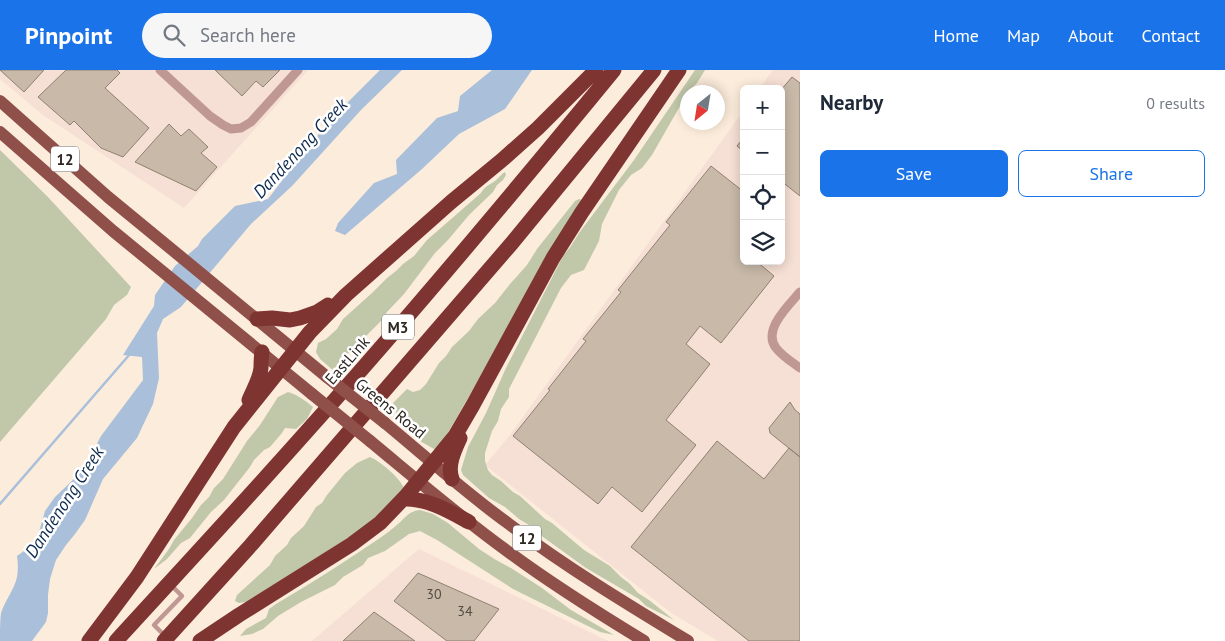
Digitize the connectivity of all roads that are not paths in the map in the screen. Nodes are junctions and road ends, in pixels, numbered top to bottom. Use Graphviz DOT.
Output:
graph roads {
  1 [pos="160,70"];
  2 [pos="298,70"];
  3 [pos="596,70"];
  4 [pos="614,70"];
  5 [pos="654,70"];
  6 [pos="679,70"];
  7 [pos="0,101"];
  8 [pos="0,132"];
  9 [pos="800,292"];
  10 [pos="346,295"];
  11 [pos="257,319"];
  12 [pos="295,351"];
  13 [pos="262,352"];
  14 [pos="281,368"];
  15 [pos="800,368"];
  16 [pos="474,404"];
  17 [pos="234,428"];
  18 [pos="433,464"];
  19 [pos="452,479"];
  20 [pos="419,481"];
  21 [pos="404,499"];
  22 [pos="469,522"];
  23 [pos="169,583"];
  24 [pos="166,639"];
  25 [pos="89,641"];
  26 [pos="116,641"];
  27 [pos="200,641"];
  28 [pos="644,641"];
  29 [pos="688,641"];
  1 -- 2 [label="street"];
  3 -- 10 [label="highway"];
  4 -- 23 [label="highway, EastLink / M3"];
  5 -- 24 [label="highway, M3"];
  6 -- 16 [label="highway"];
  7 -- 11 [label="main road, Greens Road / 12"];
  8 -- 13 [label="main road, 12"];
  9 -- 15 [label="street"];
  10 -- 11 [label="highway"];
  10 -- 12 [label="highway"];
  11 -- 12 [label="main road, Greens Road / 12"];
  12 -- 14 [label="highway"];
  12 -- 18 [label="main road, Greens Road / 12, bridge"];
  13 -- 14 [label="main road, 12"];
  13 -- 17 [label="highway"];
  14 -- 17 [label="highway"];
  14 -- 20 [label="main road, 12, bridge"];
  16 -- 18 [label="highway"];
  16 -- 19 [label="highway"];
  17 -- 25 [label="highway"];
  18 -- 19 [label="main road, Greens Road / 12"];
  18 -- 20 [label="highway"];
  19 -- 29 [label="main road, Greens Road / 12"];
  20 -- 21 [label="highway"];
  20 -- 22 [label="main road, 12"];
  21 -- 22 [label="highway"];
  21 -- 27 [label="highway"];
  22 -- 28 [label="main road, 12"];
  23 -- 24 [label="lane"];
  23 -- 26 [label="highway, EastLink / M3"];
}
